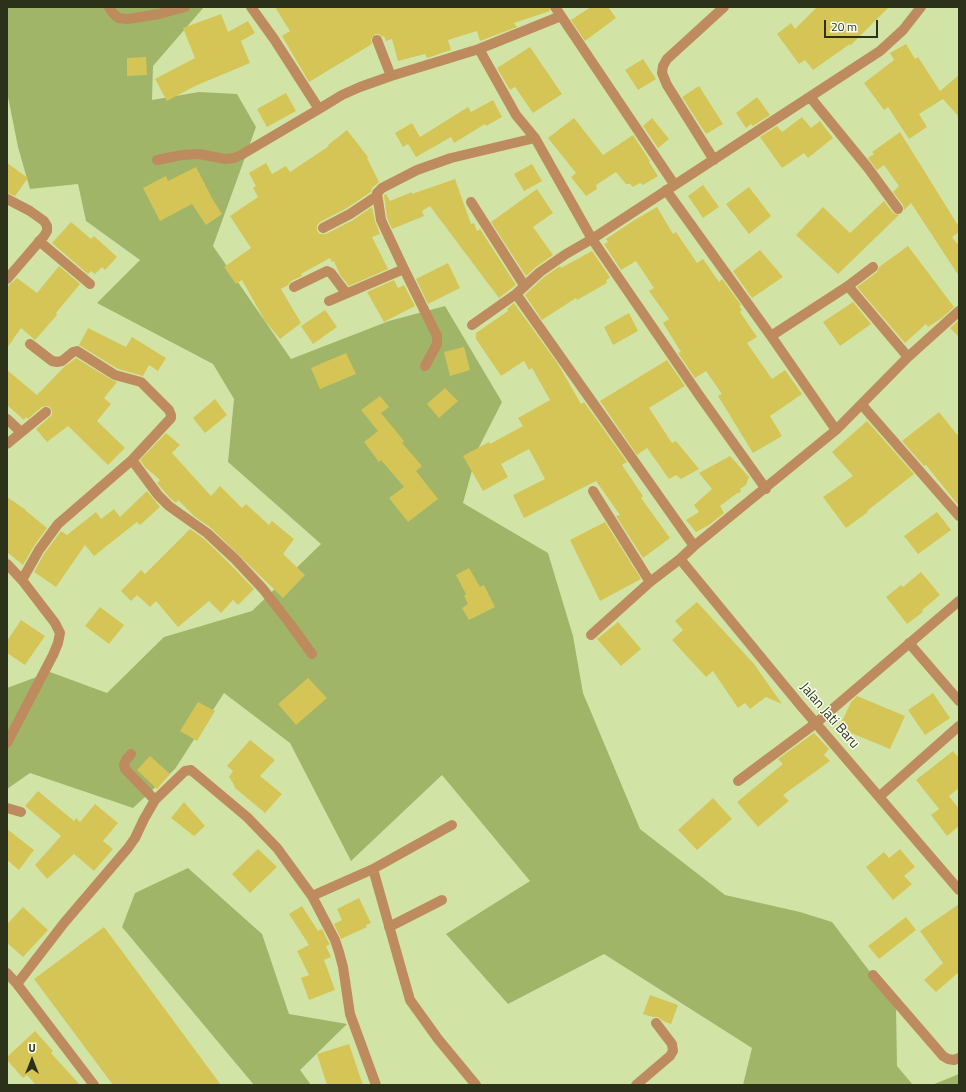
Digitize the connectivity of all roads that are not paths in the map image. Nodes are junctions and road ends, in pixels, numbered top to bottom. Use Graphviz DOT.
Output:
graph roads {
  1 [pos="109,7"];
  2 [pos="186,7"];
  3 [pos="251,7"];
  4 [pos="555,7"];
  5 [pos="724,7"];
  6 [pos="921,7"];
  7 [pos="561,16"];
  8 [pos="377,40"];
  9 [pos="478,50"];
  10 [pos="391,76"];
  11 [pos="810,96"];
  12 [pos="319,109"];
  13 [pos="535,138"];
  14 [pos="157,160"];
  15 [pos="714,160"];
  16 [pos="670,187"];
  17 [pos="377,196"];
  18 [pos="7,199"];
  19 [pos="471,202"];
  20 [pos="898,209"];
  21 [pos="323,228"];
  22 [pos="592,238"];
  23 [pos="39,241"];
  24 [pos="873,267"];
  25 [pos="404,269"];
  26 [pos="7,279"];
  27 [pos="90,284"];
  28 [pos="524,285"];
  29 [pos="848,286"];
  30 [pos="294,287"];
  31 [pos="346,293"];
  32 [pos="516,294"];
  33 [pos="329,301"];
  34 [pos="959,311"];
  35 [pos="472,325"];
  36 [pos="771,336"];
  37 [pos="30,344"];
  38 [pos="908,358"];
  39 [pos="425,366"];
  40 [pos="862,405"];
  41 [pos="46,412"];
  42 [pos="7,419"];
  43 [pos="836,430"];
  44 [pos="21,432"];
  45 [pos="7,444"];
  46 [pos="132,460"];
  47 [pos="766,488"];
  48 [pos="594,491"];
  49 [pos="959,516"];
  50 [pos="694,546"];
  51 [pos="680,559"];
  52 [pos="7,564"];
  53 [pos="22,580"];
  54 [pos="650,582"];
  55 [pos="959,601"];
  56 [pos="591,635"];
  57 [pos="909,643"];
  58 [pos="312,654"];
  59 [pos="959,701"];
  60 [pos="816,723"];
  61 [pos="959,726"];
  62 [pos="7,743"];
  63 [pos="131,754"];
  64 [pos="738,781"];
  65 [pos="880,796"];
  66 [pos="155,800"];
  67 [pos="7,808"];
  68 [pos="21,812"];
  69 [pos="452,825"];
  70 [pos="373,869"];
  71 [pos="959,890"];
  72 [pos="312,896"];
  73 [pos="442,900"];
  74 [pos="389,927"];
  75 [pos="7,973"];
  76 [pos="873,975"];
  77 [pos="17,984"];
  78 [pos="656,1023"];
  79 [pos="959,1058"];
  80 [pos="94,1085"];
  81 [pos="376,1085"];
  82 [pos="476,1085"];
  83 [pos="636,1085"];
  1 -- 2 [label="street"];
  3 -- 12 [label="street"];
  4 -- 7 [label="street"];
  5 -- 15 [label="street"];
  6 -- 11 [label="street"];
  7 -- 9 [label="street"];
  7 -- 16 [label="street"];
  8 -- 10 [label="street"];
  9 -- 10 [label="street"];
  9 -- 13 [label="street"];
  10 -- 12 [label="street"];
  11 -- 15 [label="street"];
  11 -- 20 [label="street"];
  12 -- 14 [label="street"];
  13 -- 17 [label="street"];
  13 -- 22 [label="street"];
  15 -- 16 [label="street"];
  16 -- 22 [label="street"];
  16 -- 36 [label="street"];
  17 -- 21 [label="street"];
  17 -- 25 [label="street"];
  18 -- 23 [label="street"];
  19 -- 28 [label="street"];
  22 -- 28 [label="street"];
  22 -- 47 [label="street"];
  23 -- 26 [label="street"];
  23 -- 27 [label="street"];
  24 -- 29 [label="street"];
  25 -- 31 [label="street"];
  25 -- 39 [label="street"];
  28 -- 32 [label="street"];
  29 -- 36 [label="street"];
  29 -- 38 [label="street"];
  30 -- 31 [label="street"];
  31 -- 33 [label="street"];
  32 -- 35 [label="street"];
  32 -- 50 [label="street"];
  34 -- 38 [label="street"];
  36 -- 43 [label="street"];
  37 -- 46 [label="street"];
  38 -- 40 [label="street"];
  40 -- 43 [label="street"];
  40 -- 49 [label="street"];
  41 -- 44 [label="street"];
  42 -- 44 [label="street"];
  43 -- 47 [label="street"];
  44 -- 45 [label="street"];
  46 -- 53 [label="street"];
  46 -- 58 [label="street"];
  47 -- 50 [label="street"];
  48 -- 54 [label="street"];
  50 -- 51 [label="street"];
  51 -- 54 [label="street"];
  51 -- 60 [label="street, Jalan Jati Baru"];
  52 -- 53 [label="street"];
  53 -- 62 [label="street"];
  54 -- 56 [label="street"];
  55 -- 57 [label="street"];
  57 -- 59 [label="street"];
  57 -- 60 [label="street"];
  60 -- 64 [label="street"];
  60 -- 65 [label="street, Jalan Jati Baru"];
  61 -- 65 [label="street"];
  63 -- 66 [label="street"];
  65 -- 71 [label="street, Jalan Jati Baru"];
  66 -- 72 [label="street"];
  66 -- 77 [label="street"];
  67 -- 68 [label="street"];
  69 -- 70 [label="street"];
  70 -- 72 [label="street"];
  70 -- 74 [label="street"];
  72 -- 81 [label="street"];
  73 -- 74 [label="street"];
  74 -- 82 [label="street"];
  75 -- 77 [label="street"];
  76 -- 79 [label="street"];
  77 -- 80 [label="street"];
  78 -- 83 [label="street"];
}
